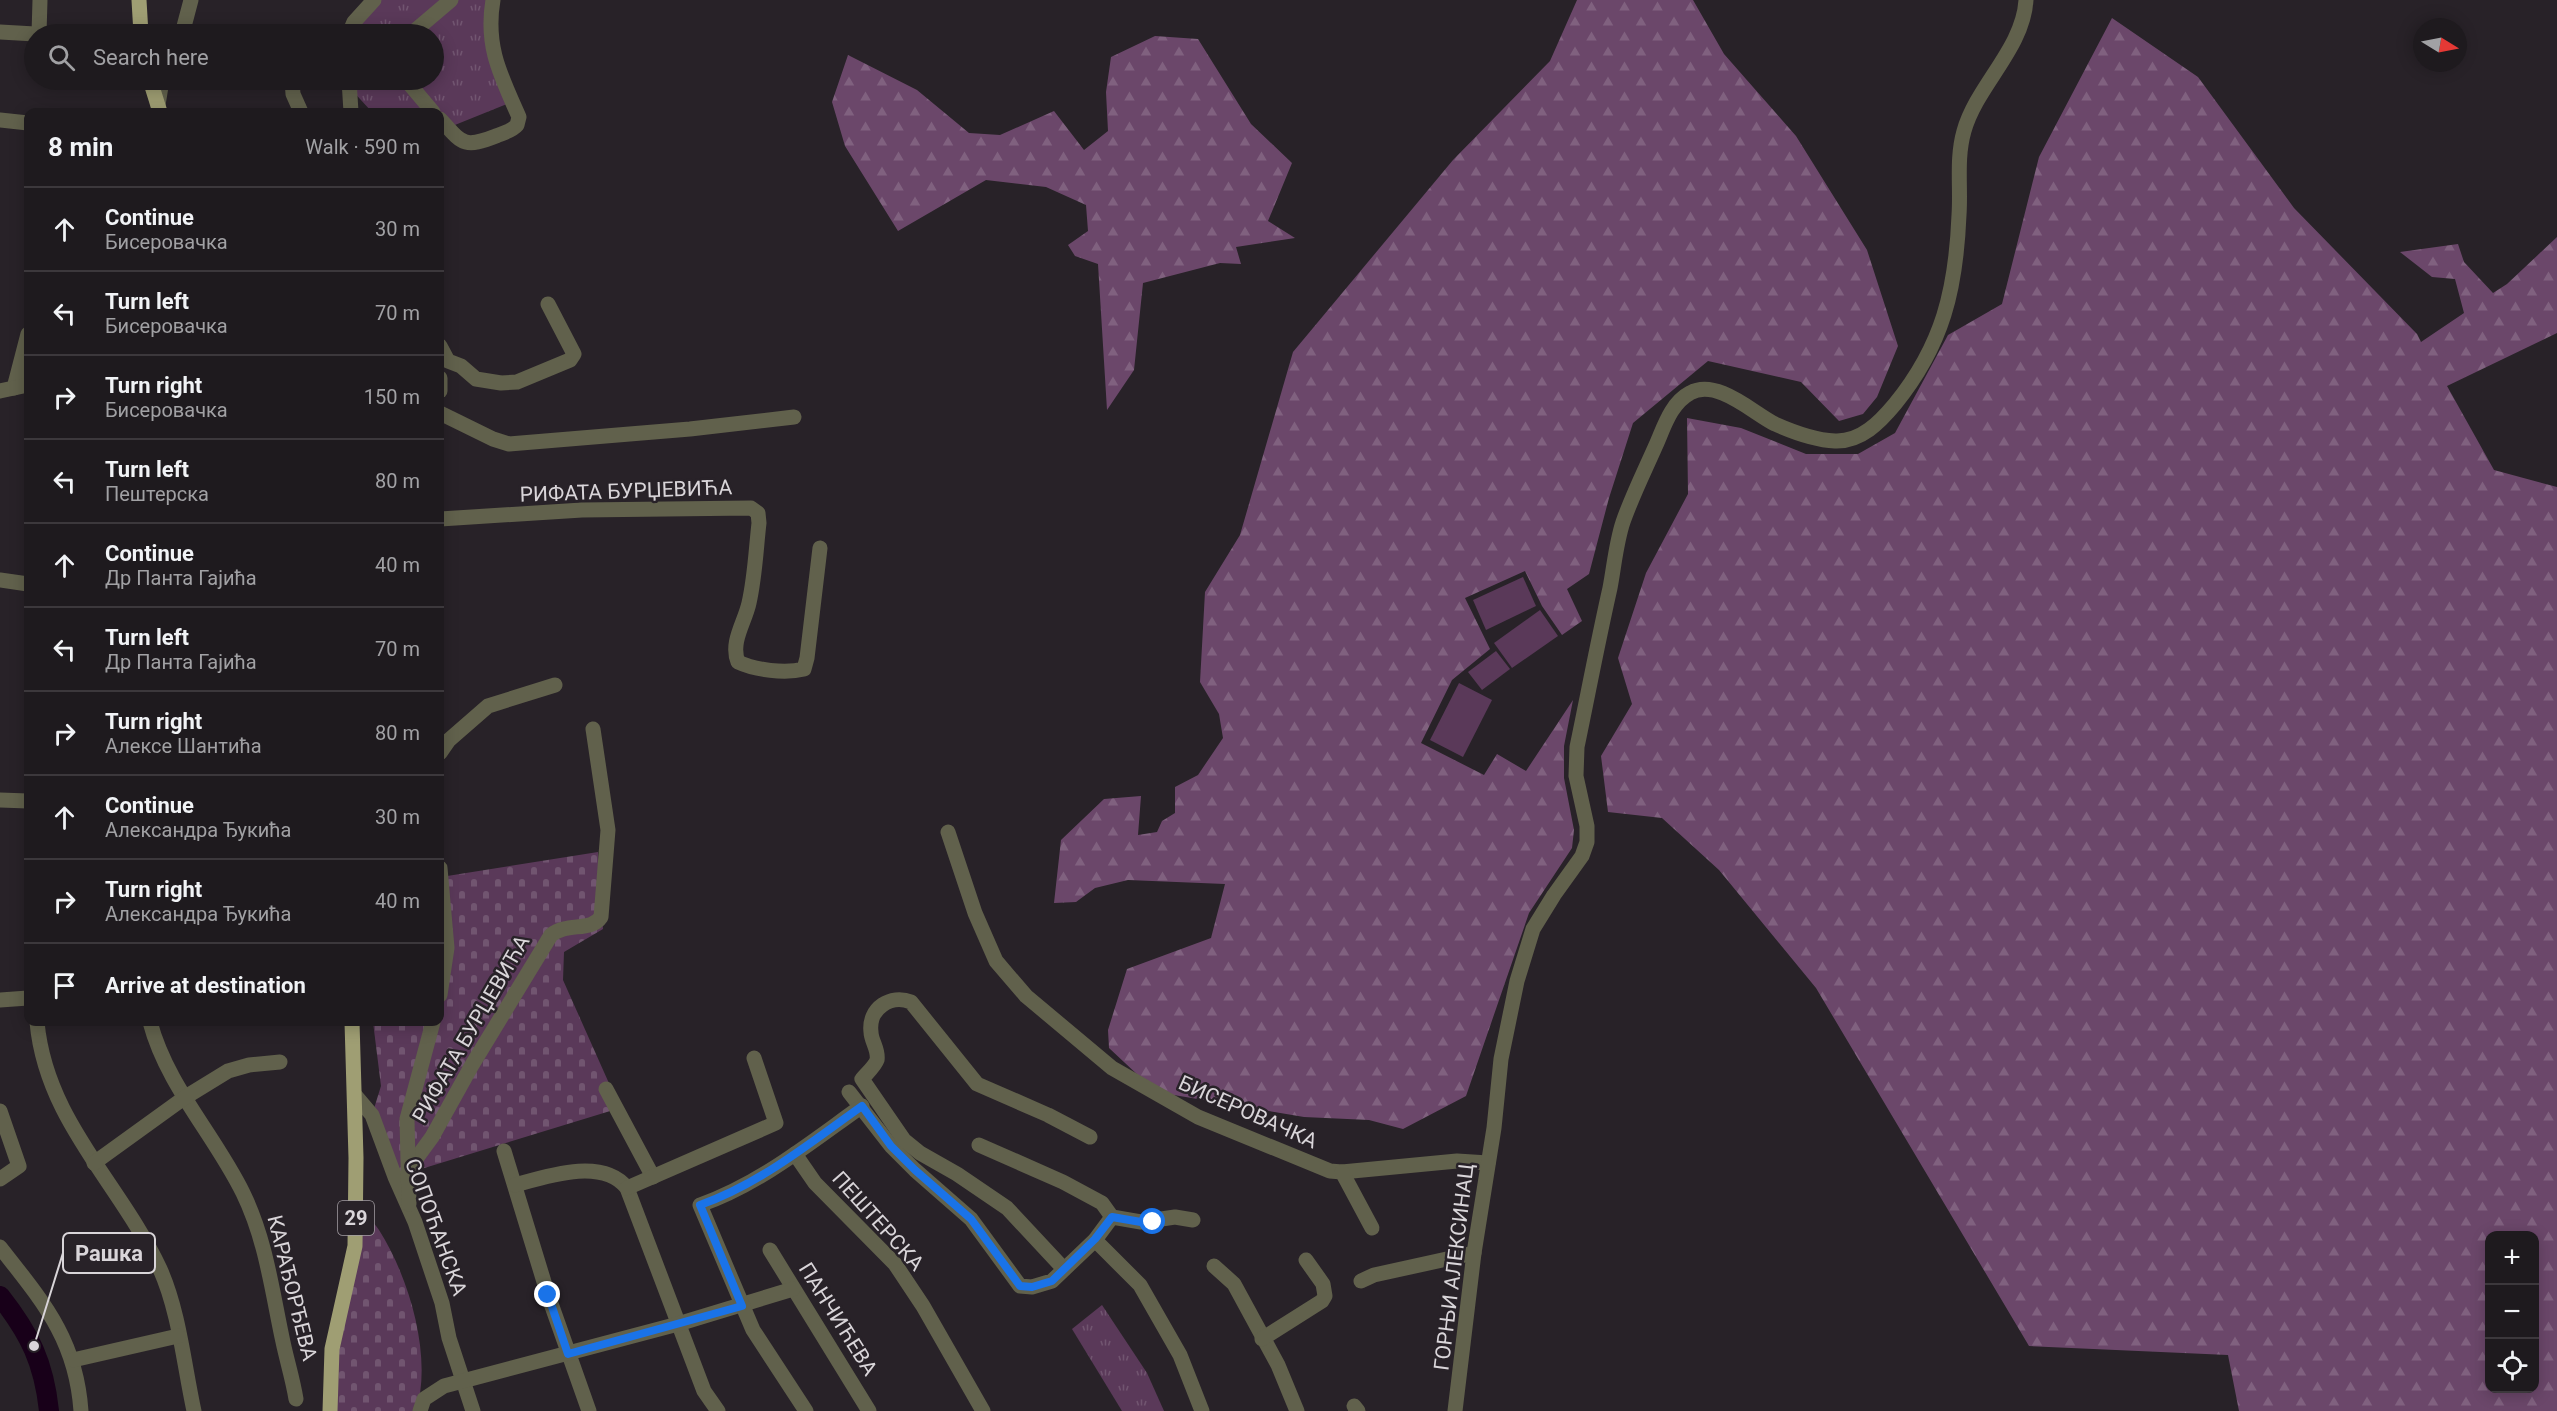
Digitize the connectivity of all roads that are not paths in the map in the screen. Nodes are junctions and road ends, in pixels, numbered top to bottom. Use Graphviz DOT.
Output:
graph roads {
  1 [pos="40,0"];
  2 [pos="139,0"];
  3 [pos="191,0"];
  4 [pos="374,0"];
  5 [pos="451,0"];
  6 [pos="493,0"];
  7 [pos="2026,0"];
  8 [pos="38,24"];
  9 [pos="140,24"];
  10 [pos="185,24"];
  11 [pos="353,24"];
  12 [pos="423,24"];
  13 [pos="0,32"];
  14 [pos="24,33"];
  15 [pos="153,90"];
  16 [pos="161,90"];
  17 [pos="293,90"];
  18 [pos="350,90"];
  19 [pos="415,90"];
  20 [pos="159,108"];
  21 [pos="159,108"];
  22 [pos="299,108"];
  23 [pos="351,108"];
  24 [pos="430,108"];
  25 [pos="0,120"];
  26 [pos="24,123"];
  27 [pos="444,123"];
  28 [pos="548,304"];
  29 [pos="24,349"];
  30 [pos="444,354"];
  31 [pos="14,388"];
  32 [pos="444,415"];
  33 [pos="794,417"];
  34 [pos="444,519"];
  35 [pos="820,548"];
  36 [pos="6,581"];
  37 [pos="24,583"];
  38 [pos="555,685"];
  39 [pos="593,729"];
  40 [pos="444,747"];
  41 [pos="0,800"];
  42 [pos="24,801"];
  43 [pos="948,832"];
  44 [pos="444,914"];
  45 [pos="444,968"];
  46 [pos="24,998"];
  47 [pos="0,1000"];
  48 [pos="38,1026"];
  49 [pos="151,1026"];
  50 [pos="352,1026"];
  51 [pos="432,1026"];
  52 [pos="754,1058"];
  53 [pos="280,1062"];
  54 [pos="606,1089"];
  55 [pos="849,1092"];
  56 [pos="355,1095"];
  57 [pos="184,1098"];
  58 [pos="862,1106"];
  59 [pos="0,1112"];
  60 [pos="1090,1137"];
  61 [pos="979,1145"];
  62 [pos="504,1151"];
  63 [pos="795,1154"];
  64 [pos="94,1163"];
  65 [pos="1488,1163"];
  66 [pos="410,1167"];
  67 [pos="1341,1172"];
  68 [pos="653,1177"];
  69 [pos="0,1179"];
  70 [pos="515,1185"];
  71 [pos="627,1188"];
  72 [pos="409,1207"];
  73 [pos="1112,1217"];
  74 [pos="1193,1220"];
  75 [pos="1372,1228"];
  76 [pos="1095,1239"];
  77 [pos="0,1247"];
  78 [pos="770,1250"];
  79 [pos="1474,1253"];
  80 [pos="1306,1260"];
  81 [pos="1214,1266"];
  82 [pos="1064,1269"];
  83 [pos="1362,1281"];
  84 [pos="793,1289"];
  85 [pos="742,1306"];
  86 [pos="678,1324"];
  87 [pos="178,1336"];
  88 [pos="1262,1339"];
  89 [pos="568,1354"];
  90 [pos="73,1360"];
  91 [pos="464,1380"];
  92 [pos="296,1399"];
  93 [pos="81,1411"];
  94 [pos="194,1411"];
  95 [pos="330,1411"];
  96 [pos="420,1411"];
  97 [pos="473,1411"];
  98 [pos="589,1411"];
  99 [pos="718,1411"];
  100 [pos="806,1411"];
  101 [pos="869,1411"];
  102 [pos="983,1411"];
  103 [pos="1202,1411"];
  104 [pos="1297,1411"];
  105 [pos="1455,1411"];
  1 -- 8 [label="street"];
  2 -- 9 [label="main road"];
  3 -- 10 [label="street"];
  4 -- 11 [label="street"];
  5 -- 12 [label="street"];
  6 -- 27 [label="street"];
  7 -- 65 [label="street, ГОРЊИ АЛЕКСИНАЦ"];
  13 -- 14 [label="street"];
  15 -- 20 [label="main road"];
  16 -- 21 [label="street"];
  17 -- 22 [label="street"];
  18 -- 23 [label="street"];
  19 -- 24 [label="street"];
  25 -- 26 [label="street"];
  28 -- 30 [label="street"];
  29 -- 31 [label="street"];
  32 -- 33 [label="street"];
  34 -- 35 [label="street, РИФАТА БУРЏЕВИЋА"];
  36 -- 37 [label="street"];
  38 -- 40 [label="street"];
  39 -- 66 [label="street, РИФАТА БУРЏЕВИЋА"];
  41 -- 42 [label="street"];
  43 -- 67 [label="street, БИСЕРОВАЧКА"];
  44 -- 45 [label="street"];
  46 -- 47 [label="street"];
  48 -- 64 [label="street"];
  49 -- 57 [label="street, КАРАЂОРЂЕВА"];
  50 -- 56 [label="main road, 29"];
  51 -- 66 [label="street, РИФАТА БУРЏЕВИЋА"];
  52 -- 68 [label="street"];
  53 -- 57 [label="street"];
  54 -- 68 [label="street"];
  55 -- 58 [label="street"];
  56 -- 72 [label="street, СОПОЋАНСКА"];
  56 -- 95 [label="main road, 29"];
  57 -- 64 [label="street"];
  57 -- 92 [label="street, КАРАЂОРЂЕВА"];
  58 -- 63 [label="street"];
  58 -- 82 [label="street"];
  59 -- 69 [label="street"];
  60 -- 82 [label="street"];
  61 -- 73 [label="street"];
  62 -- 70 [label="street"];
  63 -- 85 [label="street"];
  63 -- 102 [label="street, ПЕШТЕРСКА"];
  64 -- 87 [label="street"];
  65 -- 67 [label="street, БИСЕРОВАЧКА"];
  65 -- 79 [label="street, ГОРЊИ АЛЕКСИНАЦ"];
  66 -- 72 [label="street, РИФАТА БУРЏЕВИЋА"];
  67 -- 75 [label="street"];
  68 -- 71 [label="street"];
  70 -- 71 [label="street"];
  70 -- 89 [label="street"];
  71 -- 86 [label="street"];
  72 -- 91 [label="street, СОПОЋАНСКА"];
  73 -- 74 [label="street"];
  73 -- 76 [label="street"];
  76 -- 82 [label="street"];
  76 -- 103 [label="street"];
  77 -- 90 [label="street"];
  78 -- 84 [label="street, ПАНЧИЋЕВА"];
  79 -- 83 [label="street"];
  79 -- 105 [label="street, ГОРЊИ АЛЕКСИНАЦ"];
  80 -- 88 [label="street"];
  81 -- 88 [label="street"];
  84 -- 85 [label="street"];
  84 -- 101 [label="street, ПАНЧИЋЕВА"];
  85 -- 86 [label="street"];
  85 -- 100 [label="street"];
  86 -- 89 [label="street"];
  86 -- 99 [label="street"];
  87 -- 90 [label="street"];
  87 -- 94 [label="street"];
  88 -- 104 [label="street"];
  89 -- 91 [label="street"];
  89 -- 98 [label="street"];
  90 -- 93 [label="street"];
  91 -- 96 [label="street"];
  91 -- 97 [label="street, СОПОЋАНСКА"];
}
